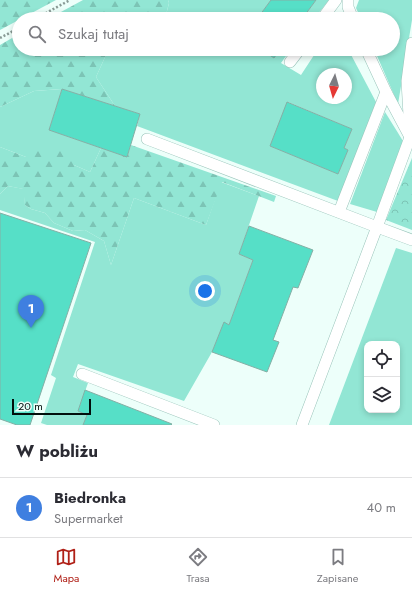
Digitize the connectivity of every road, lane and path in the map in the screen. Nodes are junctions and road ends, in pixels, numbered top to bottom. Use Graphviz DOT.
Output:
graph roads {
  1 [pos="70,0"];
  2 [pos="336,0"];
  3 [pos="348,0"];
  4 [pos="48,12"];
  5 [pos="327,12"];
  6 [pos="350,12"];
  7 [pos="12,32"];
  8 [pos="0,38"];
  9 [pos="412,43"];
  10 [pos="295,56"];
  11 [pos="369,56"];
  12 [pos="290,62"];
  13 [pos="386,92"];
  14 [pos="411,135"];
  15 [pos="147,139"];
  16 [pos="339,212"];
  17 [pos="377,227"];
  18 [pos="412,240"];
  19 [pos="82,374"];
  20 [pos="214,425"];
  21 [pos="302,425"];
  1 -- 4 [label="path"];
  2 -- 5 [label="lane"];
  3 -- 6 [label="lane"];
  7 -- 8 [label="path"];
  9 -- 14 [label="lane"];
  10 -- 12 [label="lane"];
  11 -- 13 [label="lane"];
  13 -- 14 [label="lane"];
  13 -- 16 [label="lane"];
  14 -- 17 [label="lane"];
  15 -- 16 [label="lane"];
  16 -- 17 [label="lane"];
  17 -- 18 [label="lane"];
  17 -- 21 [label="lane"];
  19 -- 20 [label="lane"];
}
